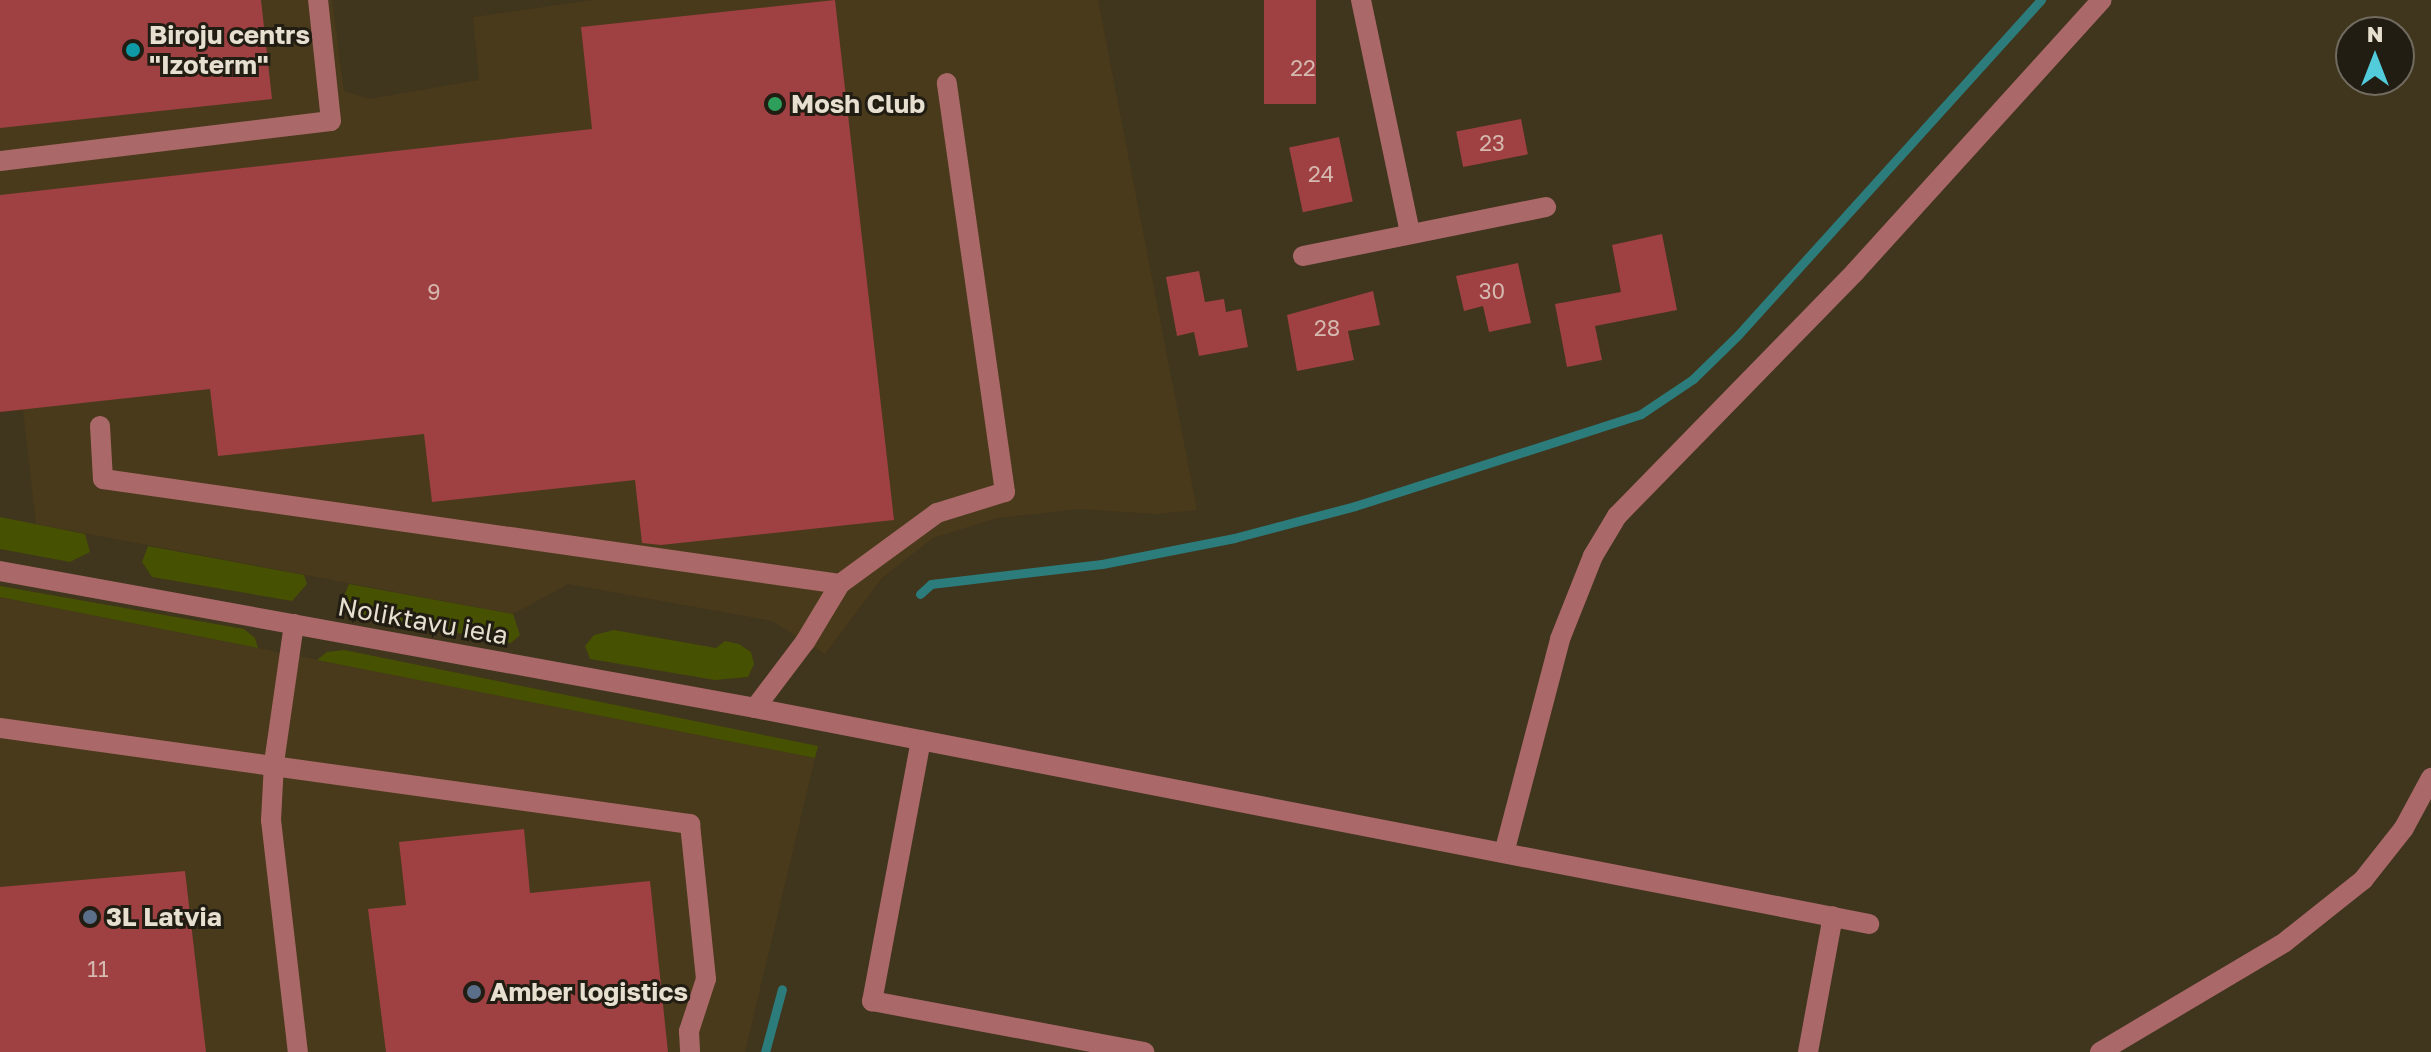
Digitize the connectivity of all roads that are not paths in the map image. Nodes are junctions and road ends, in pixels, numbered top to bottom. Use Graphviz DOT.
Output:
graph roads {
  1 [pos="318,0"];
  2 [pos="1361,0"];
  3 [pos="2102,0"];
  4 [pos="947,83"];
  5 [pos="0,161"];
  6 [pos="1546,207"];
  7 [pos="1410,232"];
  8 [pos="1303,256"];
  9 [pos="100,426"];
  10 [pos="0,571"];
  11 [pos="840,584"];
  12 [pos="294,624"];
  13 [pos="755,708"];
  14 [pos="0,728"];
  15 [pos="921,740"];
  16 [pos="274,763"];
  17 [pos="2431,778"];
  18 [pos="1504,853"];
  19 [pos="1833,916"];
  20 [pos="1869,924"];
  21 [pos="298,1052"];
  22 [pos="690,1052"];
  23 [pos="1144,1052"];
  24 [pos="1808,1052"];
  25 [pos="2100,1052"];
  1 -- 5 [label="street"];
  2 -- 7 [label="street"];
  3 -- 18 [label="street"];
  4 -- 11 [label="street"];
  6 -- 7 [label="street"];
  7 -- 8 [label="street"];
  9 -- 11 [label="street"];
  10 -- 12 [label="street, Noliktavu iela"];
  11 -- 13 [label="street"];
  12 -- 13 [label="street, Noliktavu iela"];
  12 -- 16 [label="street"];
  13 -- 15 [label="street, Noliktavu iela"];
  14 -- 16 [label="street"];
  15 -- 18 [label="street, Noliktavu iela"];
  15 -- 23 [label="street"];
  16 -- 21 [label="street"];
  16 -- 22 [label="street"];
  17 -- 25 [label="street"];
  18 -- 19 [label="street, Noliktavu iela"];
  19 -- 20 [label="street, Noliktavu iela"];
  19 -- 24 [label="street"];
}
